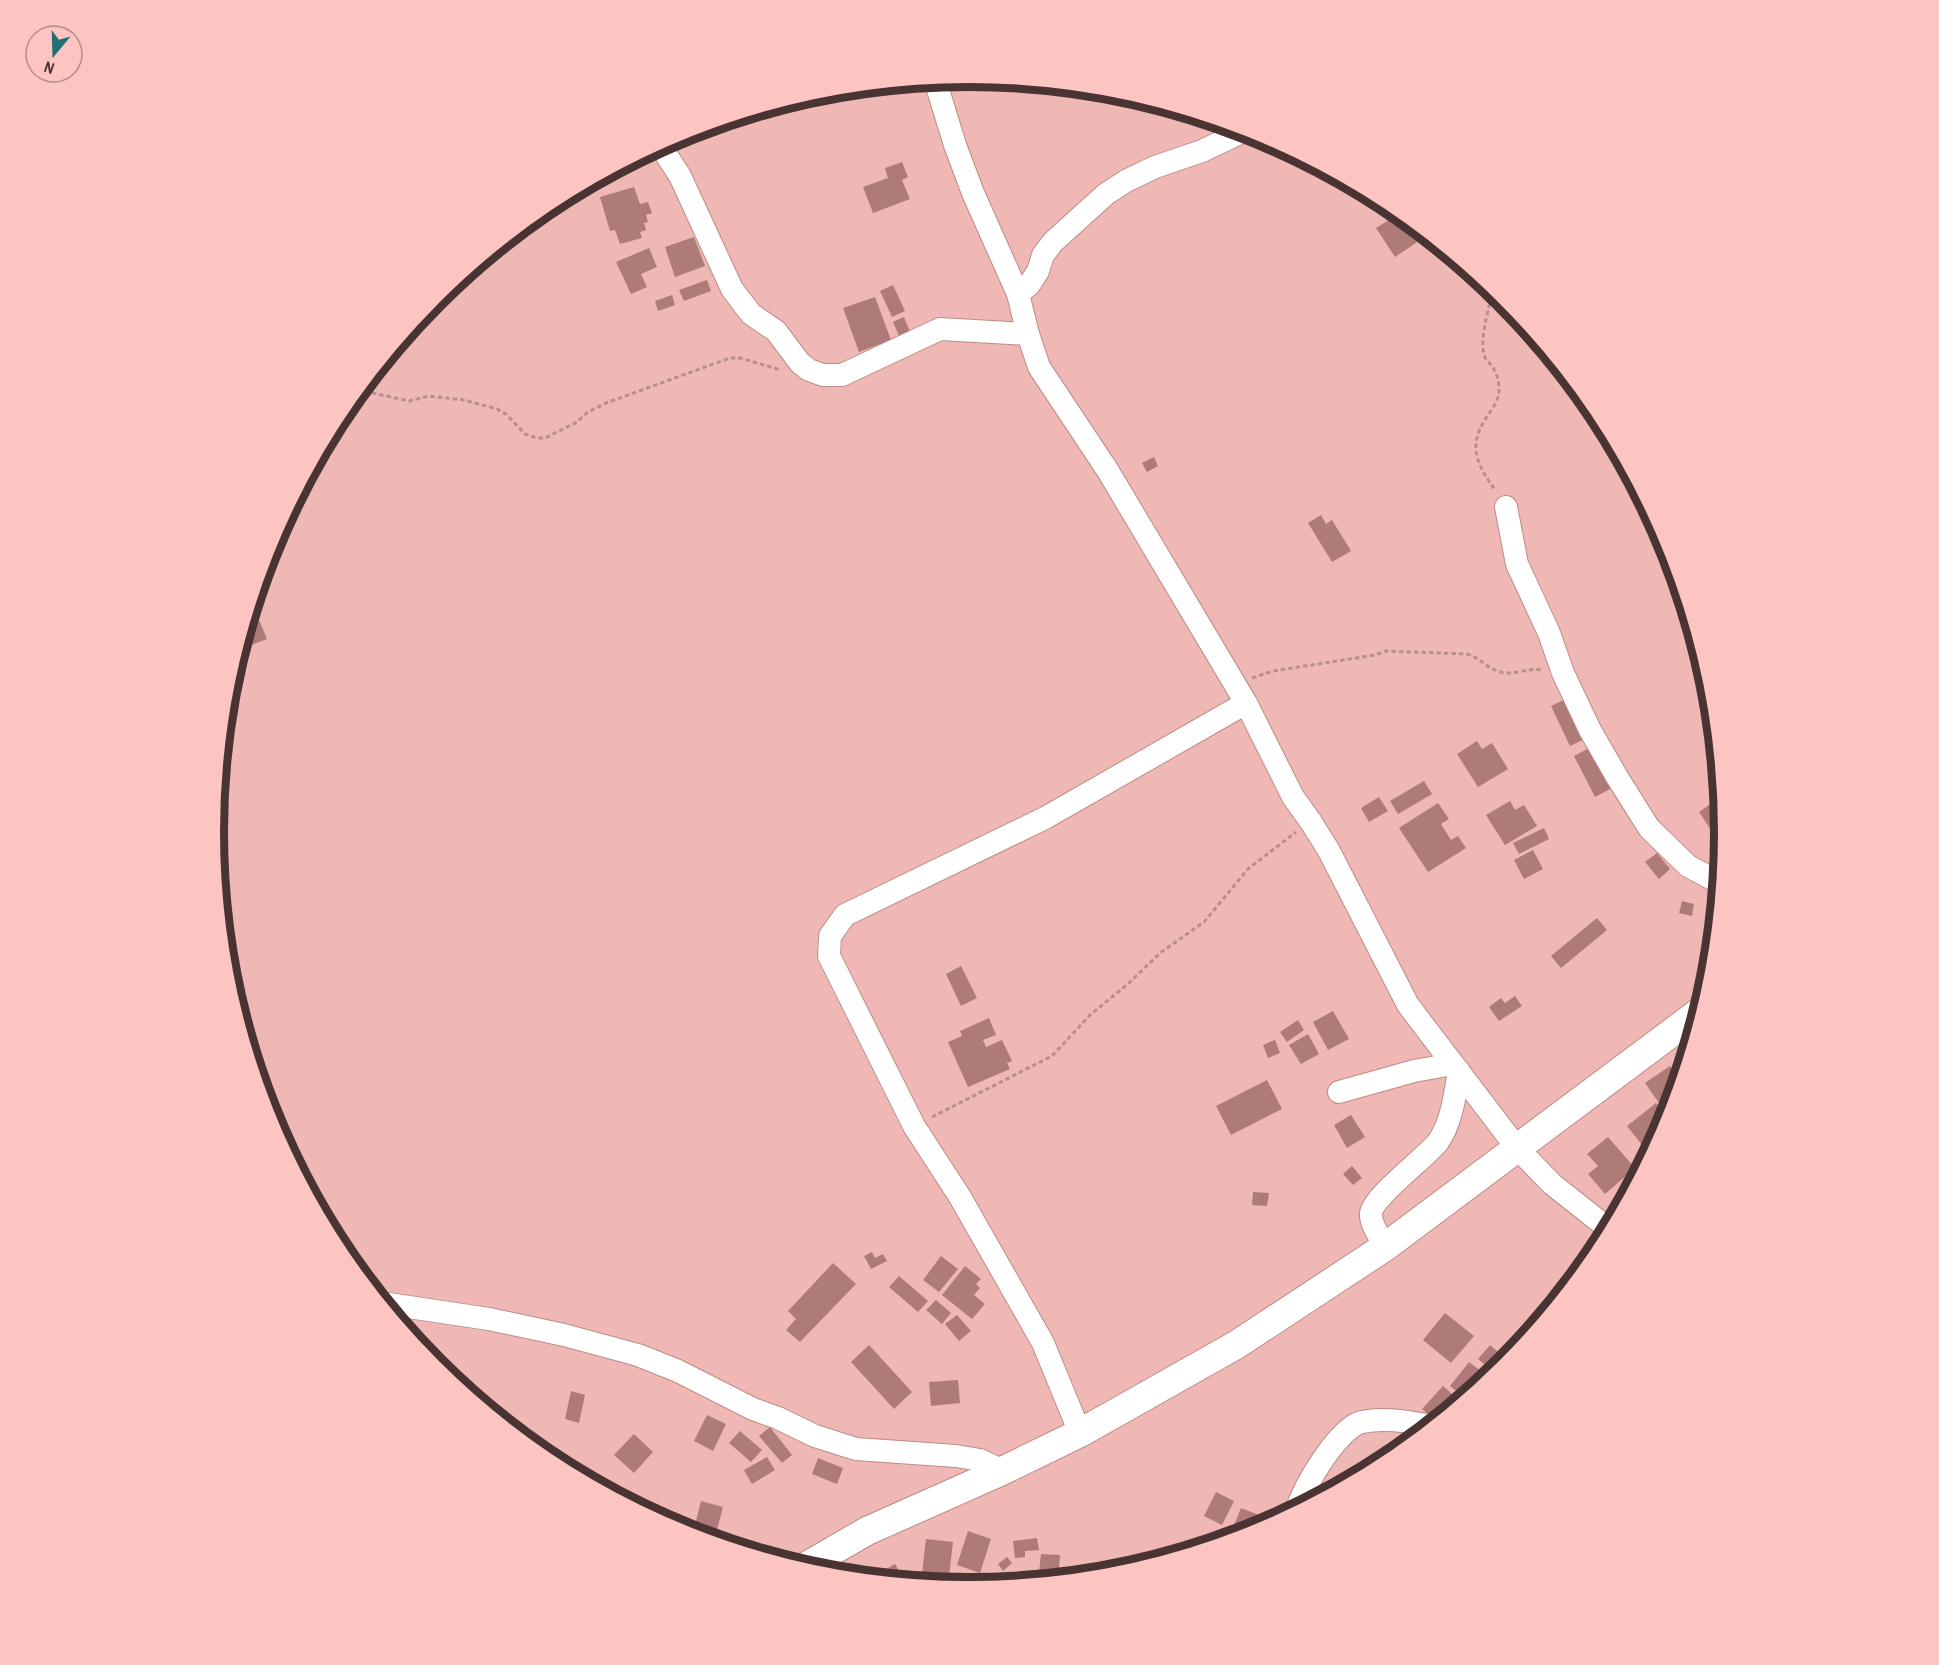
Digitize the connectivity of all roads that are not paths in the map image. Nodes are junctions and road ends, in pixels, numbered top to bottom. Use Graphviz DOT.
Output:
graph roads {
  1 [pos="938,88"];
  2 [pos="1233,136"];
  3 [pos="665,153"];
  4 [pos="1018,294"];
  5 [pos="1028,334"];
  6 [pos="1506,507"];
  7 [pos="1246,703"];
  8 [pos="1713,880"];
  9 [pos="1692,1018"];
  10 [pos="1456,1067"];
  11 [pos="1339,1092"];
  12 [pos="1517,1148"];
  13 [pos="1603,1224"];
  14 [pos="1385,1247"];
  15 [pos="393,1305"];
  16 [pos="1422,1425"];
  17 [pos="1080,1433"];
  18 [pos="1003,1471"];
  19 [pos="1301,1500"];
  20 [pos="814,1562"];
  1 -- 4 [label="street"];
  2 -- 4 [label="street"];
  3 -- 5 [label="street"];
  4 -- 5 [label="street"];
  5 -- 7 [label="street"];
  6 -- 8 [label="street"];
  7 -- 10 [label="street"];
  7 -- 17 [label="street"];
  9 -- 12 [label="main road"];
  10 -- 11 [label="street"];
  10 -- 12 [label="street"];
  10 -- 14 [label="street"];
  12 -- 13 [label="street"];
  12 -- 14 [label="main road"];
  14 -- 17 [label="main road"];
  15 -- 18 [label="street"];
  16 -- 19 [label="street"];
  17 -- 18 [label="main road"];
  18 -- 20 [label="main road"];
}
